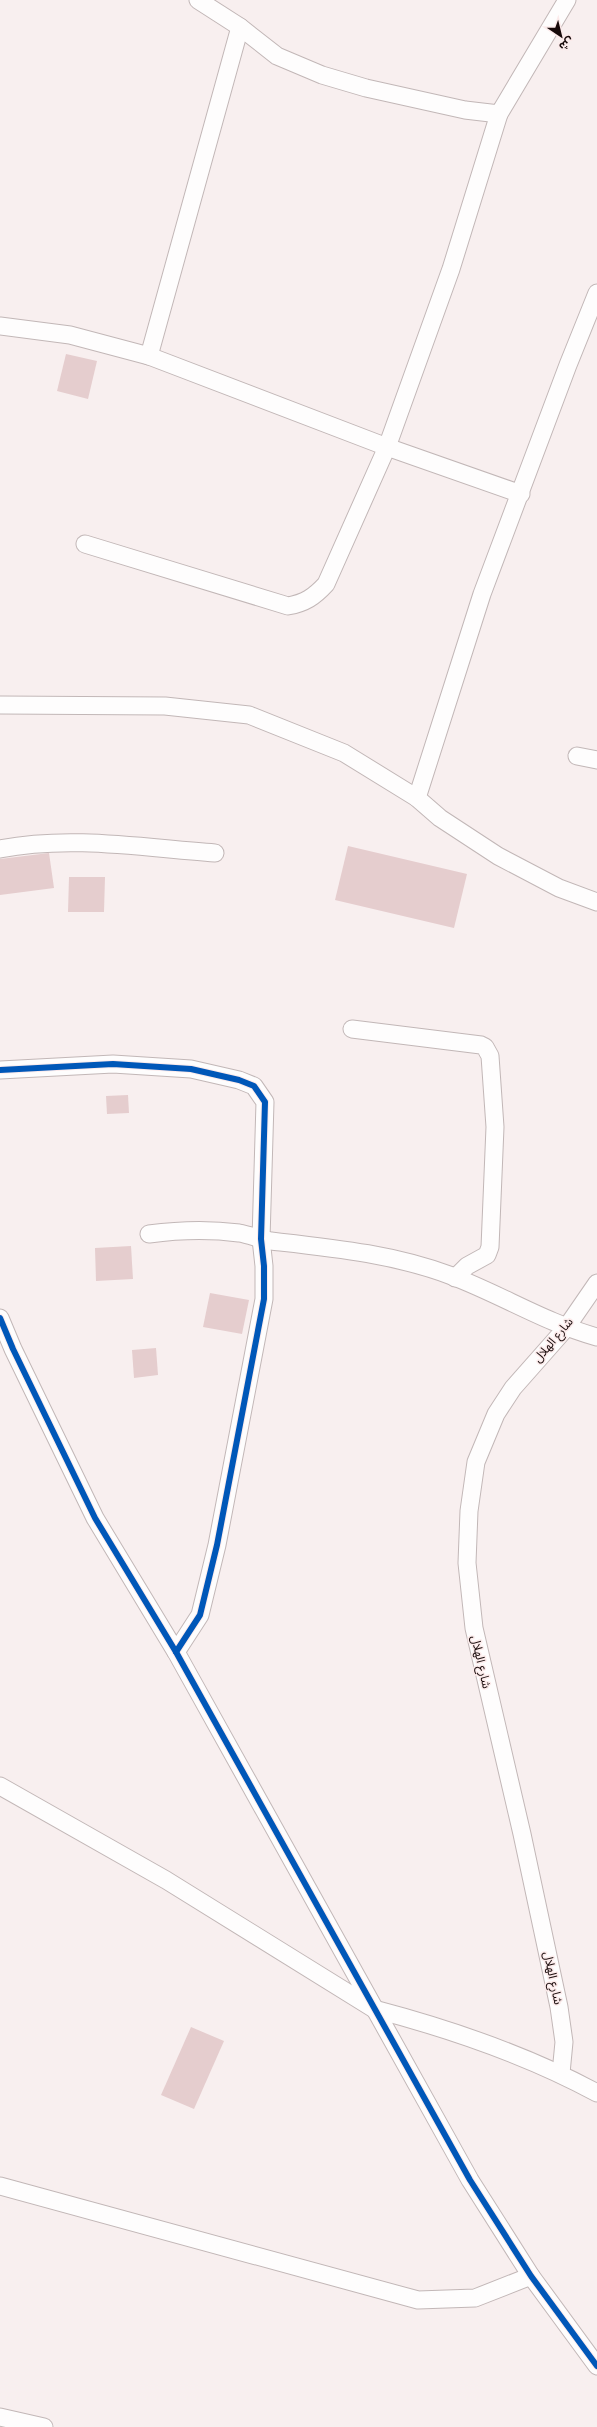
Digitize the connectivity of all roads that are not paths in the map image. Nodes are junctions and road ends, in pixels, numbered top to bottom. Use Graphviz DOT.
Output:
graph roads {
  1 [pos="198,0"];
  2 [pos="567,0"];
  3 [pos="240,27"];
  4 [pos="498,114"];
  5 [pos="597,293"];
  6 [pos="0,326"];
  7 [pos="149,356"];
  8 [pos="387,447"];
  9 [pos="521,494"];
  10 [pos="85,544"];
  11 [pos="0,705"];
  12 [pos="577,756"];
  13 [pos="597,760"];
  14 [pos="417,798"];
  15 [pos="0,849"];
  16 [pos="215,853"];
  17 [pos="597,902"];
  18 [pos="352,1029"];
  19 [pos="0,1070"];
  20 [pos="149,1234"];
  21 [pos="261,1239"];
  22 [pos="455,1278"];
  23 [pos="597,1283"];
  24 [pos="0,1318"];
  25 [pos="566,1328"];
  26 [pos="597,1337"];
  27 [pos="176,1652"];
  28 [pos="0,1786"];
  29 [pos="374,2009"];
  30 [pos="561,2073"];
  31 [pos="597,2092"];
  32 [pos="0,2186"];
  33 [pos="531,2276"];
  34 [pos="597,2366"];
  35 [pos="0,2417"];
  36 [pos="44,2427"];
  1 -- 3 [label="street"];
  2 -- 4 [label="street"];
  3 -- 4 [label="street"];
  3 -- 7 [label="street"];
  4 -- 8 [label="street"];
  5 -- 9 [label="street"];
  6 -- 7 [label="street"];
  7 -- 8 [label="street"];
  8 -- 9 [label="street"];
  8 -- 10 [label="street"];
  9 -- 14 [label="street"];
  11 -- 14 [label="street"];
  12 -- 13 [label="street"];
  14 -- 17 [label="street"];
  15 -- 16 [label="street"];
  18 -- 22 [label="street"];
  19 -- 21 [label="street"];
  20 -- 21 [label="street"];
  21 -- 22 [label="street"];
  21 -- 27 [label="street"];
  22 -- 25 [label="street"];
  23 -- 25 [label="street, شارع الهلال"];
  24 -- 27 [label="street"];
  25 -- 26 [label="street"];
  25 -- 30 [label="street, شارع الهلال"];
  27 -- 29 [label="street"];
  28 -- 29 [label="street"];
  29 -- 30 [label="street"];
  29 -- 33 [label="street"];
  30 -- 31 [label="street"];
  32 -- 33 [label="street"];
  33 -- 34 [label="street"];
  35 -- 36 [label="street"];
}
